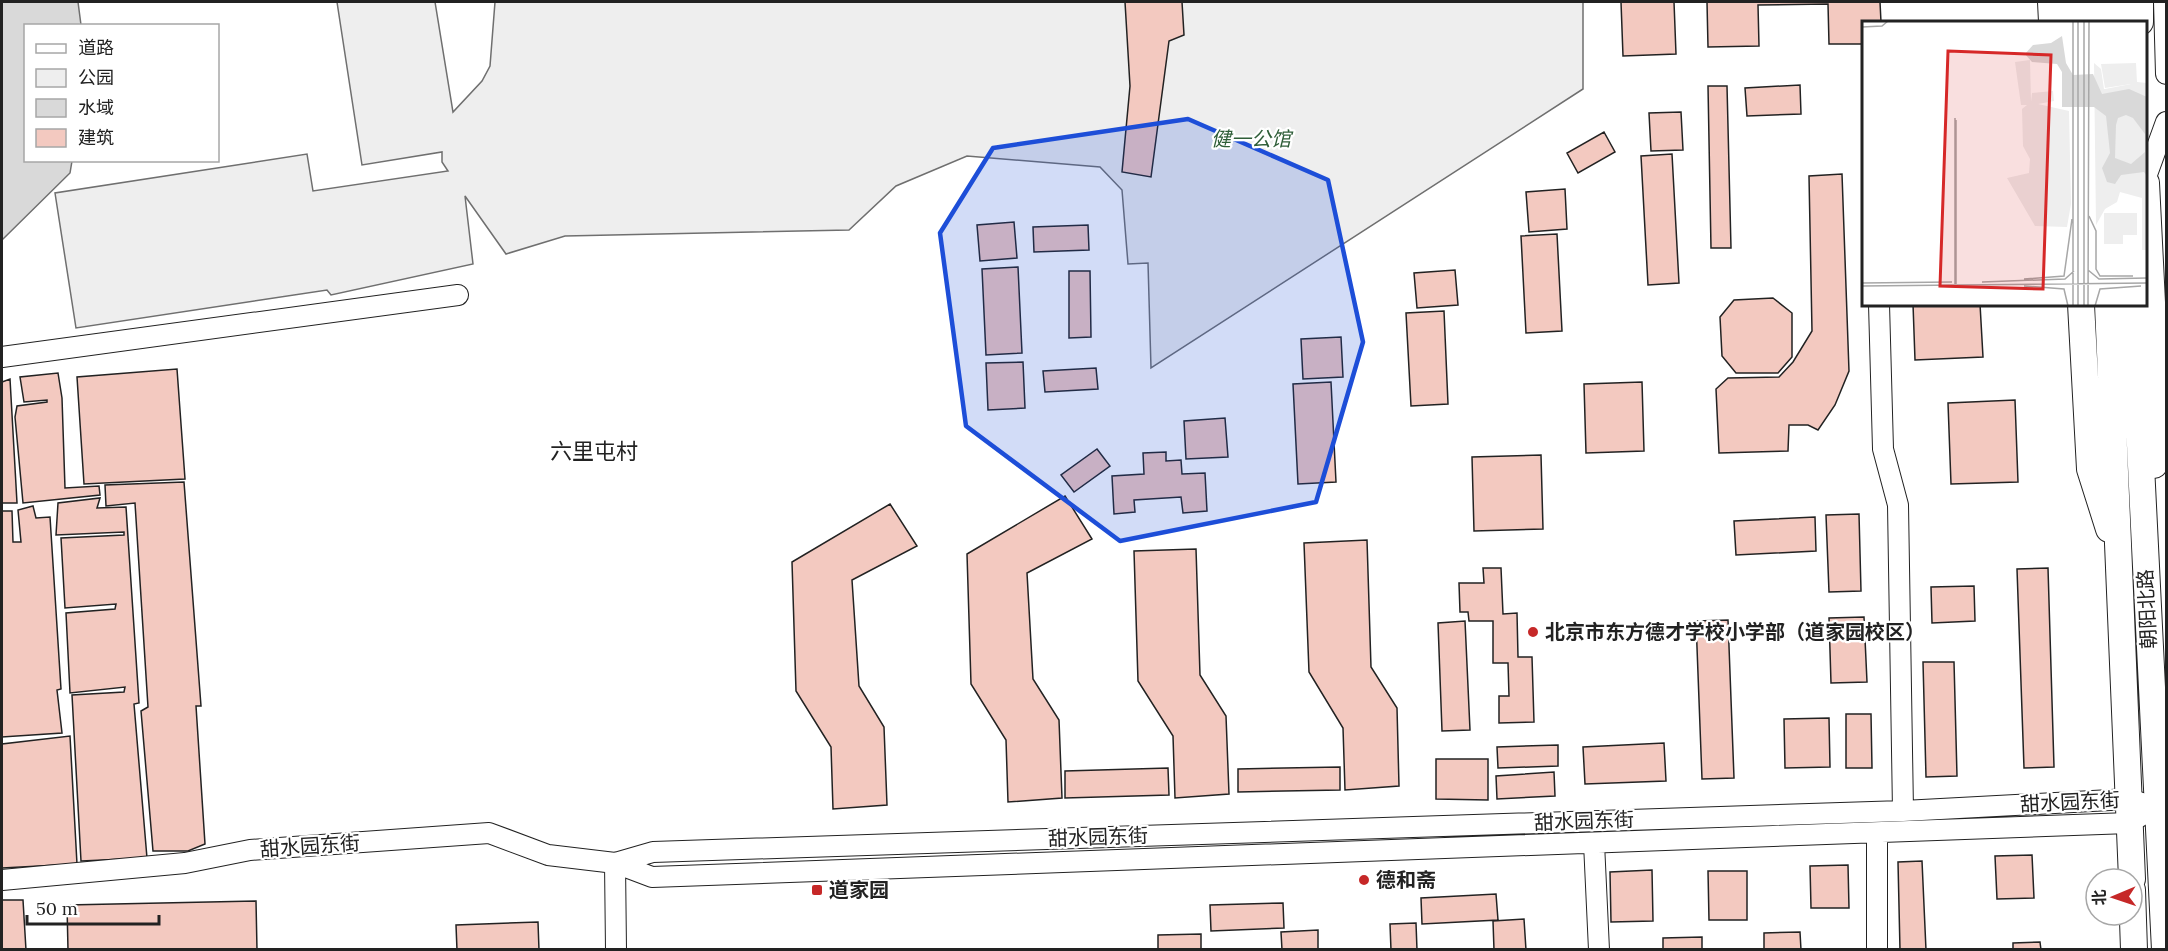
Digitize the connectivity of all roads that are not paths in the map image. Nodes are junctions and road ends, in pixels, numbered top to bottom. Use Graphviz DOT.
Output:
graph roads {
  1 [pos="2048,2"];
  2 [pos="2070,2"];
  3 [pos="2095,2"];
  4 [pos="2119,2"];
  5 [pos="2140,2"];
  6 [pos="2164,2"];
  7 [pos="2049,21"];
  8 [pos="2071,21"];
  9 [pos="2096,21"];
  10 [pos="2120,21"];
  11 [pos="2140,21"];
  12 [pos="2166,75"];
  13 [pos="2166,122"];
  14 [pos="2147,172"];
  15 [pos="2147,220"];
  16 [pos="458,295"];
  17 [pos="1879,306"];
  18 [pos="2081,306"];
  19 [pos="2108,306"];
  20 [pos="2133,306"];
  21 [pos="2,357"];
  22 [pos="2119,561"];
  23 [pos="2145,561"];
  24 [pos="2161,807"];
  25 [pos="1903,811"];
  26 [pos="2129,811"];
  27 [pos="1877,833"];
  28 [pos="1594,843"];
  29 [pos="615,863"];
  30 [pos="2131,867"];
  31 [pos="2,880"];
  32 [pos="2133,927"];
  33 [pos="616,950"];
  34 [pos="1599,950"];
  35 [pos="1878,950"];
  36 [pos="2134,950"];
  37 [pos="2165,950"];
  1 -- 7 [label="street"];
  2 -- 8 [label="main road"];
  3 -- 9 [label="main road"];
  4 -- 10 [label="main road"];
  5 -- 11 [label="main road"];
  6 -- 12 [label="street"];
  13 -- 14 [label="street"];
  15 -- 23 [label="main road"];
  16 -- 21 [label="street"];
  17 -- 25 [label="street"];
  18 -- 22 [label="main road"];
  19 -- 22 [label="main road, 朝阳北路"];
  20 -- 23 [label="main road, 朝阳北路"];
  22 -- 26 [label="main road, 朝阳北路"];
  23 -- 24 [label="main road, 朝阳北路"];
  24 -- 26 [label="street, 甜水园东街"];
  24 -- 37 [label="main road, 朝阳北路"];
  25 -- 26 [label="street, 甜水园东街"];
  25 -- 29 [label="street, 甜水园东街"];
  26 -- 27 [label="street, 甜水园东街"];
  26 -- 30 [label="main road, 朝阳北路"];
  27 -- 28 [label="street, 甜水园东街"];
  27 -- 35 [label="street"];
  28 -- 29 [label="street, 甜水园东街"];
  28 -- 34 [label="street"];
  29 -- 31 [label="street, 甜水园东街"];
  29 -- 33 [label="street"];
  32 -- 36 [label="main road"];
}
